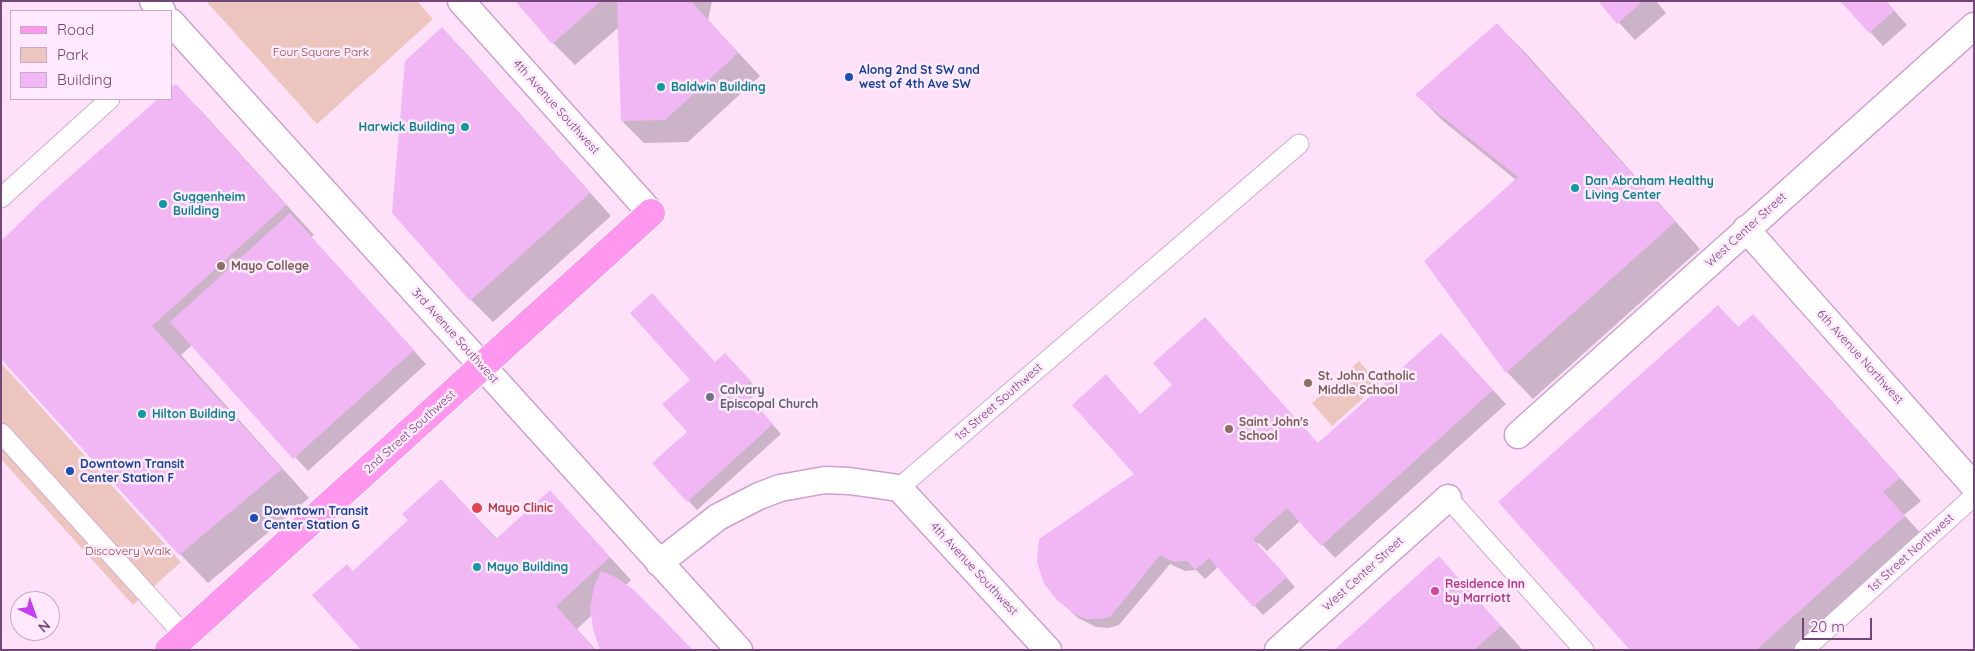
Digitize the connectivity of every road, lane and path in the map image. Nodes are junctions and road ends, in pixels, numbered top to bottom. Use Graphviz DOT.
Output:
graph roads {
  1 [pos="460,1"];
  2 [pos="172,23"];
  3 [pos="1974,26"];
  4 [pos="109,100"];
  5 [pos="1298,144"];
  6 [pos="1,198"];
  7 [pos="651,213"];
  8 [pos="1746,229"];
  9 [pos="482,366"];
  10 [pos="1,433"];
  11 [pos="1518,435"];
  12 [pos="1974,486"];
  13 [pos="899,488"];
  14 [pos="1974,496"];
  15 [pos="1448,498"];
  16 [pos="659,563"];
  17 [pos="177,643"];
  18 [pos="739,650"];
  19 [pos="1048,650"];
  20 [pos="1278,650"];
  21 [pos="1584,650"];
  22 [pos="1804,650"];
  1 -- 7 [label="street, 4th Avenue Southwest"];
  2 -- 9 [label="street, 3rd Avenue Southwest"];
  3 -- 8 [label="street, West Center Street"];
  4 -- 6 [label="street"];
  5 -- 13 [label="street, 1st Street Southwest"];
  7 -- 9 [label="main road, 2nd Street Southwest"];
  8 -- 11 [label="street, West Center Street"];
  8 -- 12 [label="street, 6th Avenue Northwest"];
  9 -- 16 [label="street, 3rd Avenue Southwest"];
  9 -- 17 [label="main road, 2nd Street Southwest"];
  10 -- 17 [label="street"];
  13 -- 16 [label="street"];
  13 -- 19 [label="street, 4th Avenue Southwest"];
  14 -- 22 [label="street, 1st Street Northwest"];
  15 -- 20 [label="street, West Center Street"];
  15 -- 21 [label="street"];
  16 -- 18 [label="street, 3rd Avenue Southwest"];
}
